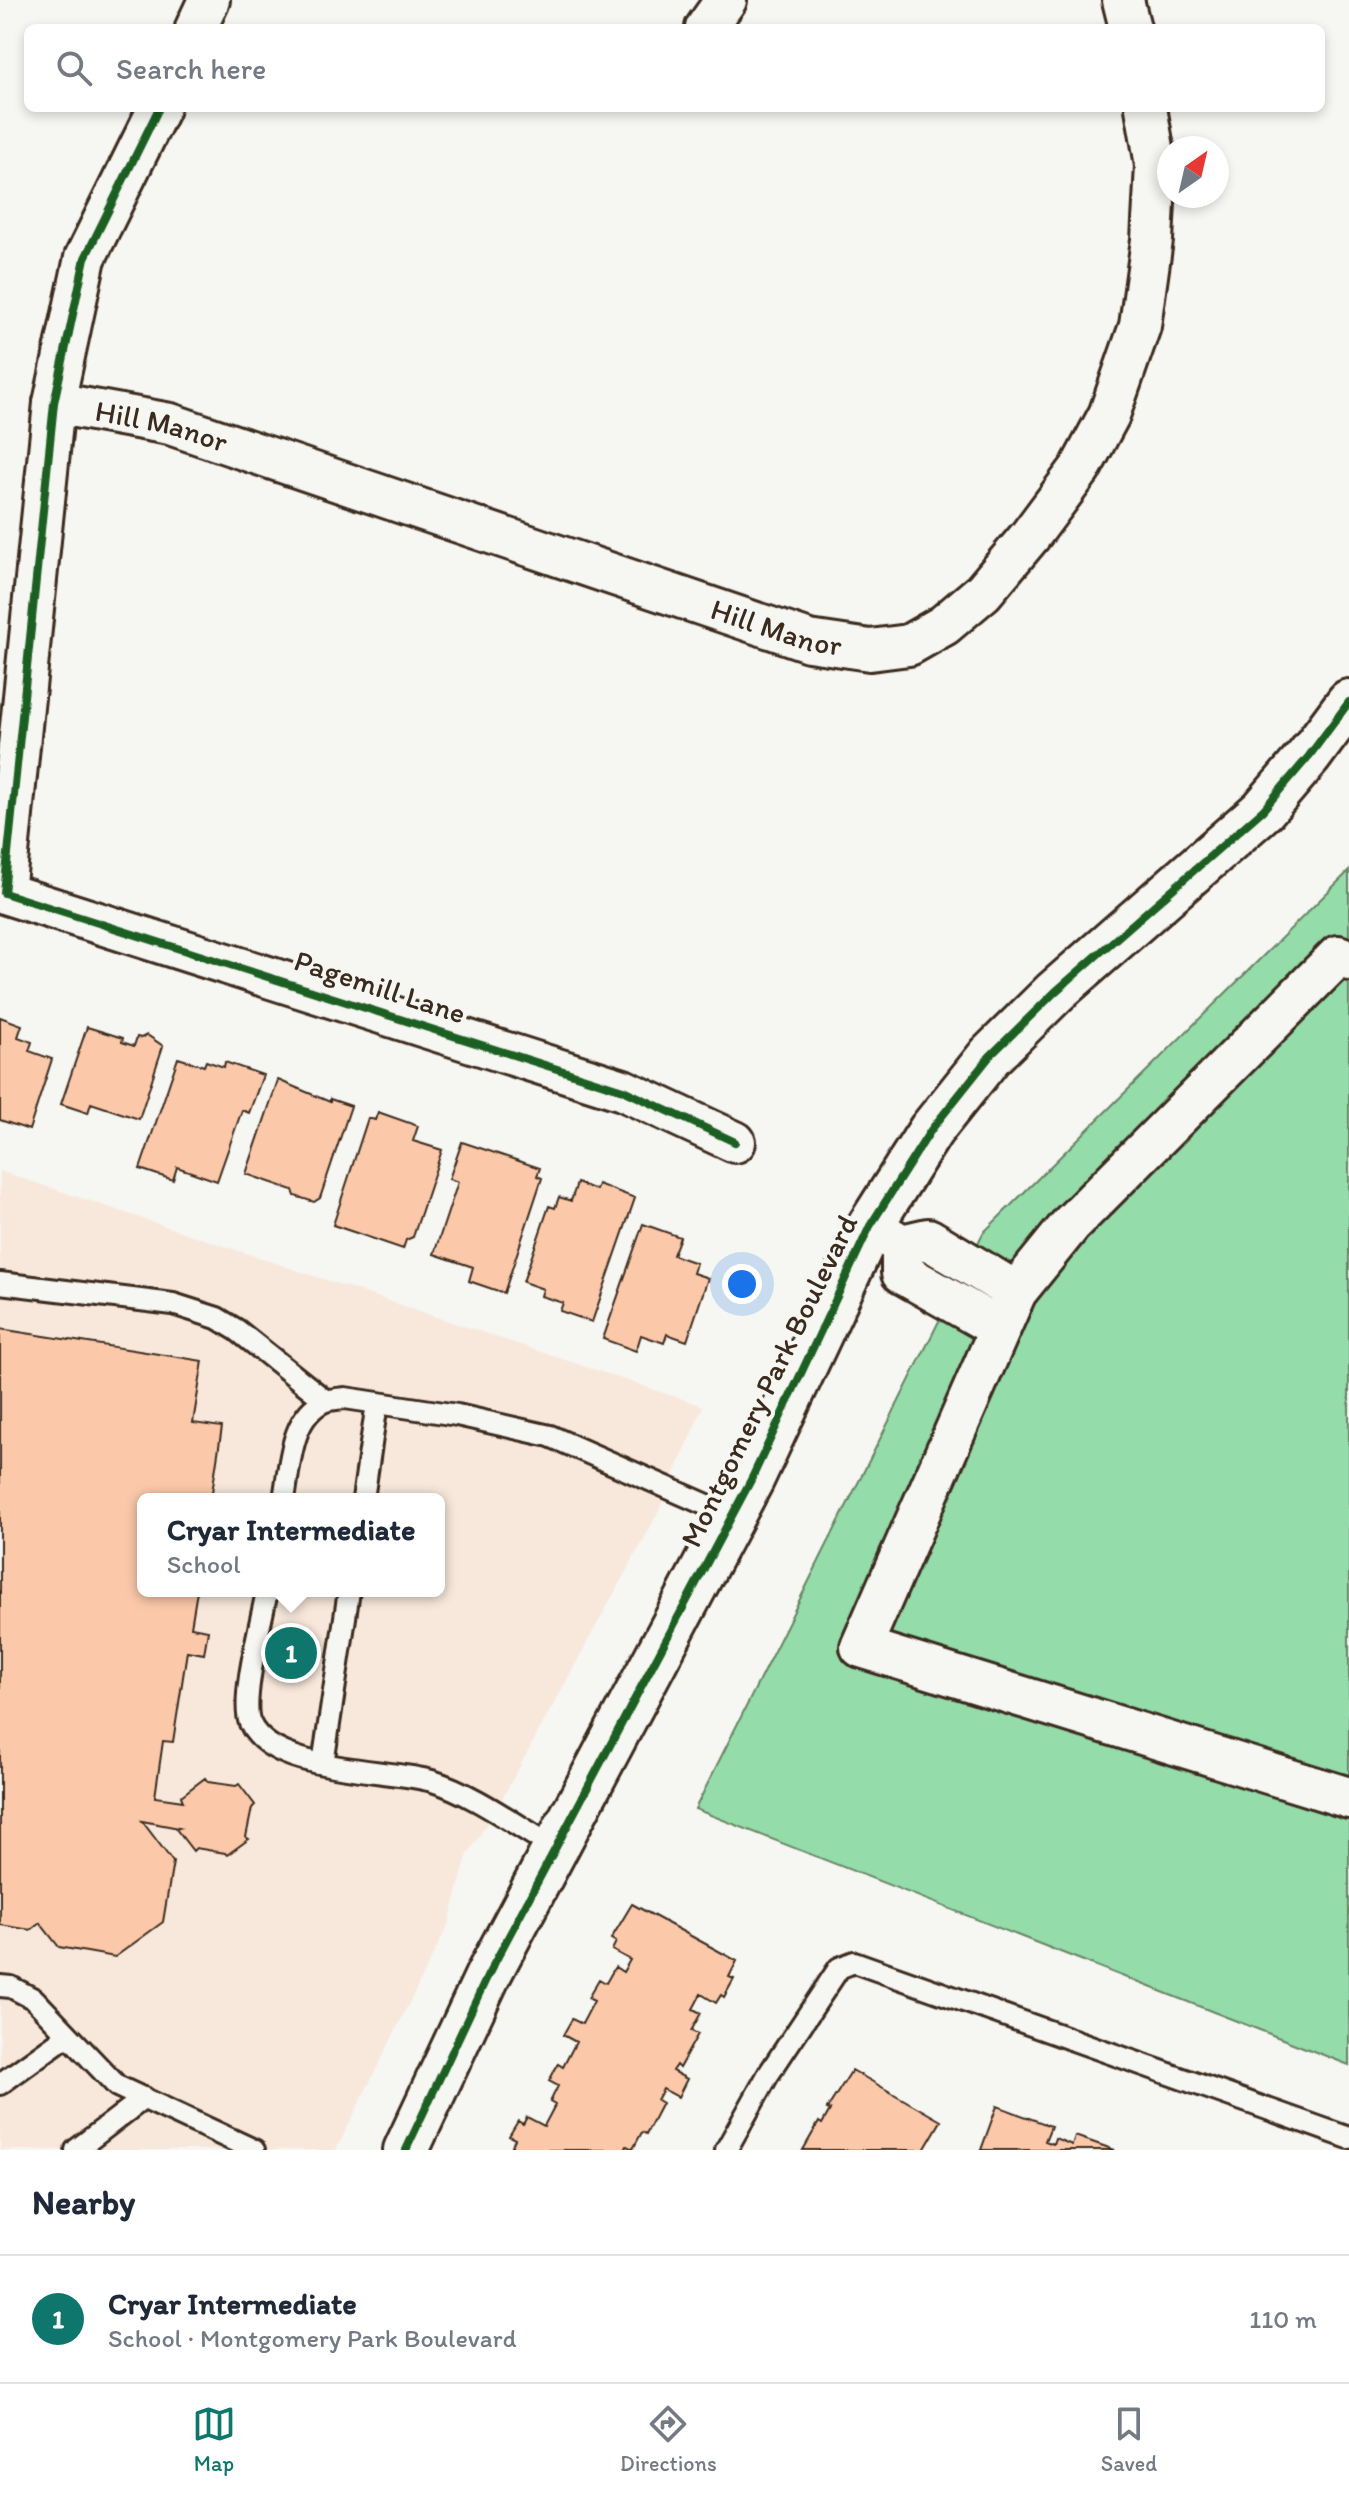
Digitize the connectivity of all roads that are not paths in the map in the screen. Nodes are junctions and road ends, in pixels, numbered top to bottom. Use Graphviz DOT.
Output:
graph roads {
  1 [pos="209,0"];
  2 [pos="726,0"];
  3 [pos="1123,0"];
  4 [pos="198,24"];
  5 [pos="709,24"];
  6 [pos="1129,24"];
  7 [pos="157,112"];
  8 [pos="1147,112"];
  9 [pos="54,403"];
  10 [pos="1349,702"];
  11 [pos="1349,960"];
  12 [pos="735,1142"];
  13 [pos="886,1236"];
  14 [pos="0,1283"];
  15 [pos="1016,1292"];
  16 [pos="999,1328"];
  17 [pos="326,1401"];
  18 [pos="377,1403"];
  19 [pos="285,1493"];
  20 [pos="364,1493"];
  21 [pos="732,1516"];
  22 [pos="266,1597"];
  23 [pos="348,1597"];
  24 [pos="323,1764"];
  25 [pos="1349,1798"];
  26 [pos="555,1848"];
  27 [pos="0,1986"];
  28 [pos="68,2035"];
  29 [pos="0,2084"];
  30 [pos="144,2098"];
  31 [pos="1349,2138"];
  32 [pos="228,2146"];
  33 [pos="76,2150"];
  34 [pos="254,2150"];
  35 [pos="406,2150"];
  36 [pos="726,2150"];
  1 -- 4 [label="street"];
  2 -- 5 [label="street"];
  3 -- 6 [label="street"];
  7 -- 9 [label="street"];
  8 -- 9 [label="street, Hill Manor"];
  9 -- 12 [label="street, Pagemill Lane"];
  10 -- 13 [label="street, Montgomery Park Boulevard"];
  11 -- 15 [label="street"];
  13 -- 15 [label="street"];
  13 -- 16 [label="street"];
  13 -- 21 [label="street, Montgomery Park Boulevard"];
  14 -- 17 [label="lane"];
  15 -- 16 [label="street"];
  16 -- 25 [label="street"];
  17 -- 18 [label="lane"];
  17 -- 19 [label="lane"];
  18 -- 20 [label="lane"];
  18 -- 21 [label="lane"];
  21 -- 26 [label="street, Montgomery Park Boulevard"];
  22 -- 24 [label="lane"];
  23 -- 24 [label="lane"];
  24 -- 26 [label="lane"];
  26 -- 35 [label="street, Montgomery Park Boulevard"];
  27 -- 28 [label="lane"];
  28 -- 29 [label="lane"];
  28 -- 30 [label="lane"];
  30 -- 32 [label="lane"];
  30 -- 33 [label="lane"];
  31 -- 36 [label="lane"];
  32 -- 34 [label="lane"];
}
